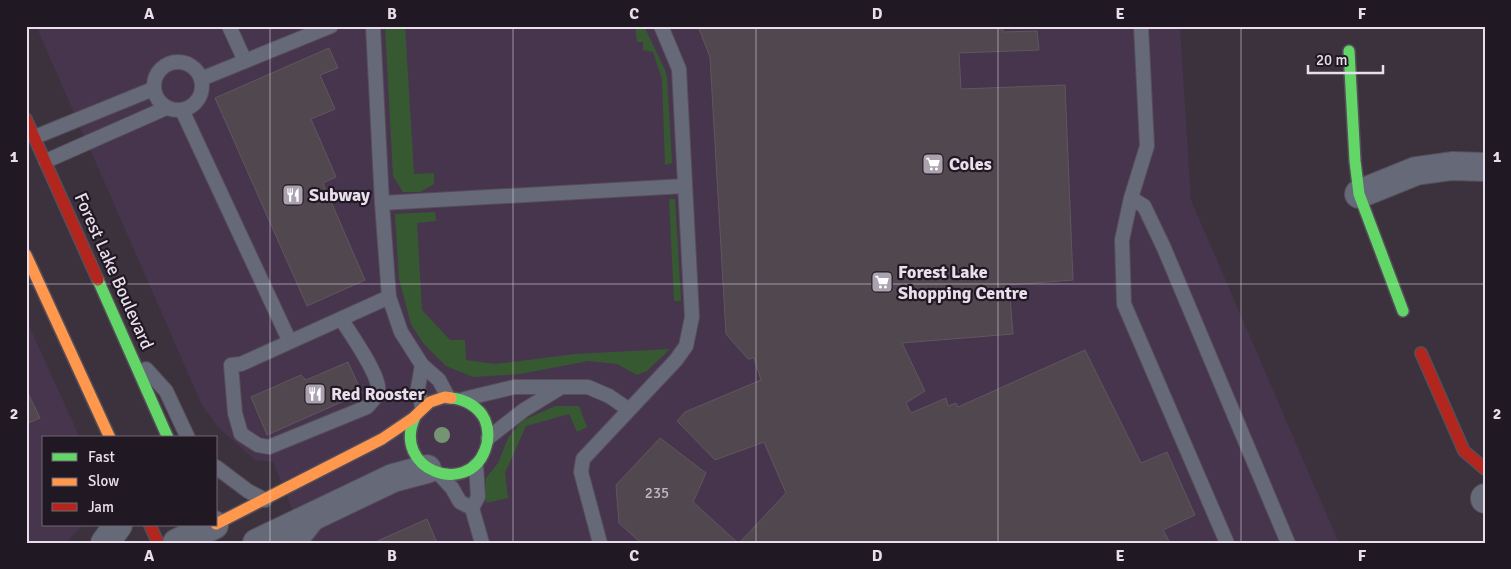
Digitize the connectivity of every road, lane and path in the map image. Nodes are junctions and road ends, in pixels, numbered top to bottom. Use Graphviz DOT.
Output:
graph roads {
  1 [pos="229,26"];
  2 [pos="331,26"];
  3 [pos="373,26"];
  4 [pos="661,26"];
  5 [pos="1141,26"];
  6 [pos="1349,51"];
  7 [pos="245,61"];
  8 [pos="201,79"];
  9 [pos="153,89"];
  10 [pos="166,108"];
  11 [pos="182,110"];
  12 [pos="26,119"];
  13 [pos="35,137"];
  14 [pos="46,161"];
  15 [pos="1485,167"];
  16 [pos="685,186"];
  17 [pos="1359,194"];
  18 [pos="1131,198"];
  19 [pos="382,203"];
  20 [pos="26,255"];
  21 [pos="389,297"];
  22 [pos="1403,311"];
  23 [pos="342,319"];
  24 [pos="290,342"];
  25 [pos="1421,353"];
  26 [pos="132,354"];
  27 [pos="422,365"];
  28 [pos="561,388"];
  29 [pos="448,397"];
  30 [pos="463,400"];
  31 [pos="628,409"];
  32 [pos="419,412"];
  33 [pos="109,436"];
  34 [pos="167,436"];
  35 [pos="187,436"];
  36 [pos="488,438"];
  37 [pos="476,464"];
  38 [pos="218,469"];
  39 [pos="1485,469"];
  40 [pos="433,472"];
  41 [pos="265,500"];
  42 [pos="472,508"];
  43 [pos="326,509"];
  44 [pos="218,524"];
  45 [pos="117,526"];
  46 [pos="150,526"];
  47 [pos="211,528"];
  48 [pos="105,543"];
  49 [pos="158,543"];
  50 [pos="177,543"];
  51 [pos="257,543"];
  52 [pos="300,543"];
  53 [pos="482,543"];
  54 [pos="600,543"];
  55 [pos="1227,543"];
  56 [pos="1288,543"];
  1 -- 7 [label="lane"];
  2 -- 7 [label="lane"];
  3 -- 19 [label="lane"];
  4 -- 16 [label="lane"];
  5 -- 18 [label="lane"];
  6 -- 17 [label="street"];
  7 -- 8 [label="lane"];
  8 -- 9 [label="lane"];
  8 -- 11 [label="lane"];
  9 -- 10 [label="lane"];
  9 -- 13 [label="lane"];
  10 -- 11 [label="lane"];
  10 -- 14 [label="lane"];
  11 -- 24 [label="lane"];
  12 -- 13 [label="street, Forest Lake Boulevard"];
  13 -- 14 [label="street, Forest Lake Boulevard"];
  14 -- 26 [label="street, Forest Lake Boulevard"];
  15 -- 17 [label="street"];
  16 -- 19 [label="lane"];
  16 -- 31 [label="lane"];
  17 -- 22 [label="street"];
  18 -- 55 [label="lane"];
  18 -- 56 [label="lane"];
  19 -- 21 [label="lane"];
  20 -- 33 [label="street"];
  21 -- 23 [label="lane"];
  21 -- 27 [label="lane"];
  23 -- 24 [label="lane"];
  23 -- 24 [label="lane"];
  25 -- 39 [label="street"];
  26 -- 34 [label="street, Forest Lake Boulevard"];
  26 -- 35 [label="lane"];
  27 -- 29 [label="lane"];
  27 -- 32 [label="lane"];
  28 -- 30 [label="lane"];
  28 -- 31 [label="lane"];
  28 -- 36 [label="lane"];
  29 -- 30 [label="street"];
  29 -- 32 [label="street"];
  30 -- 36 [label="street"];
  31 -- 54 [label="lane"];
  32 -- 40 [label="street"];
  32 -- 41 [label="street"];
  36 -- 37 [label="street"];
  37 -- 40 [label="street"];
  37 -- 42 [label="lane"];
  38 -- 41 [label="lane"];
  40 -- 42 [label="lane"];
  40 -- 43 [label="street"];
  41 -- 44 [label="street"];
  42 -- 53 [label="lane"];
  43 -- 51 [label="street"];
  43 -- 52 [label="lane"];
  45 -- 48 [label="street"];
  46 -- 49 [label="street"];
  47 -- 50 [label="street"];
}
